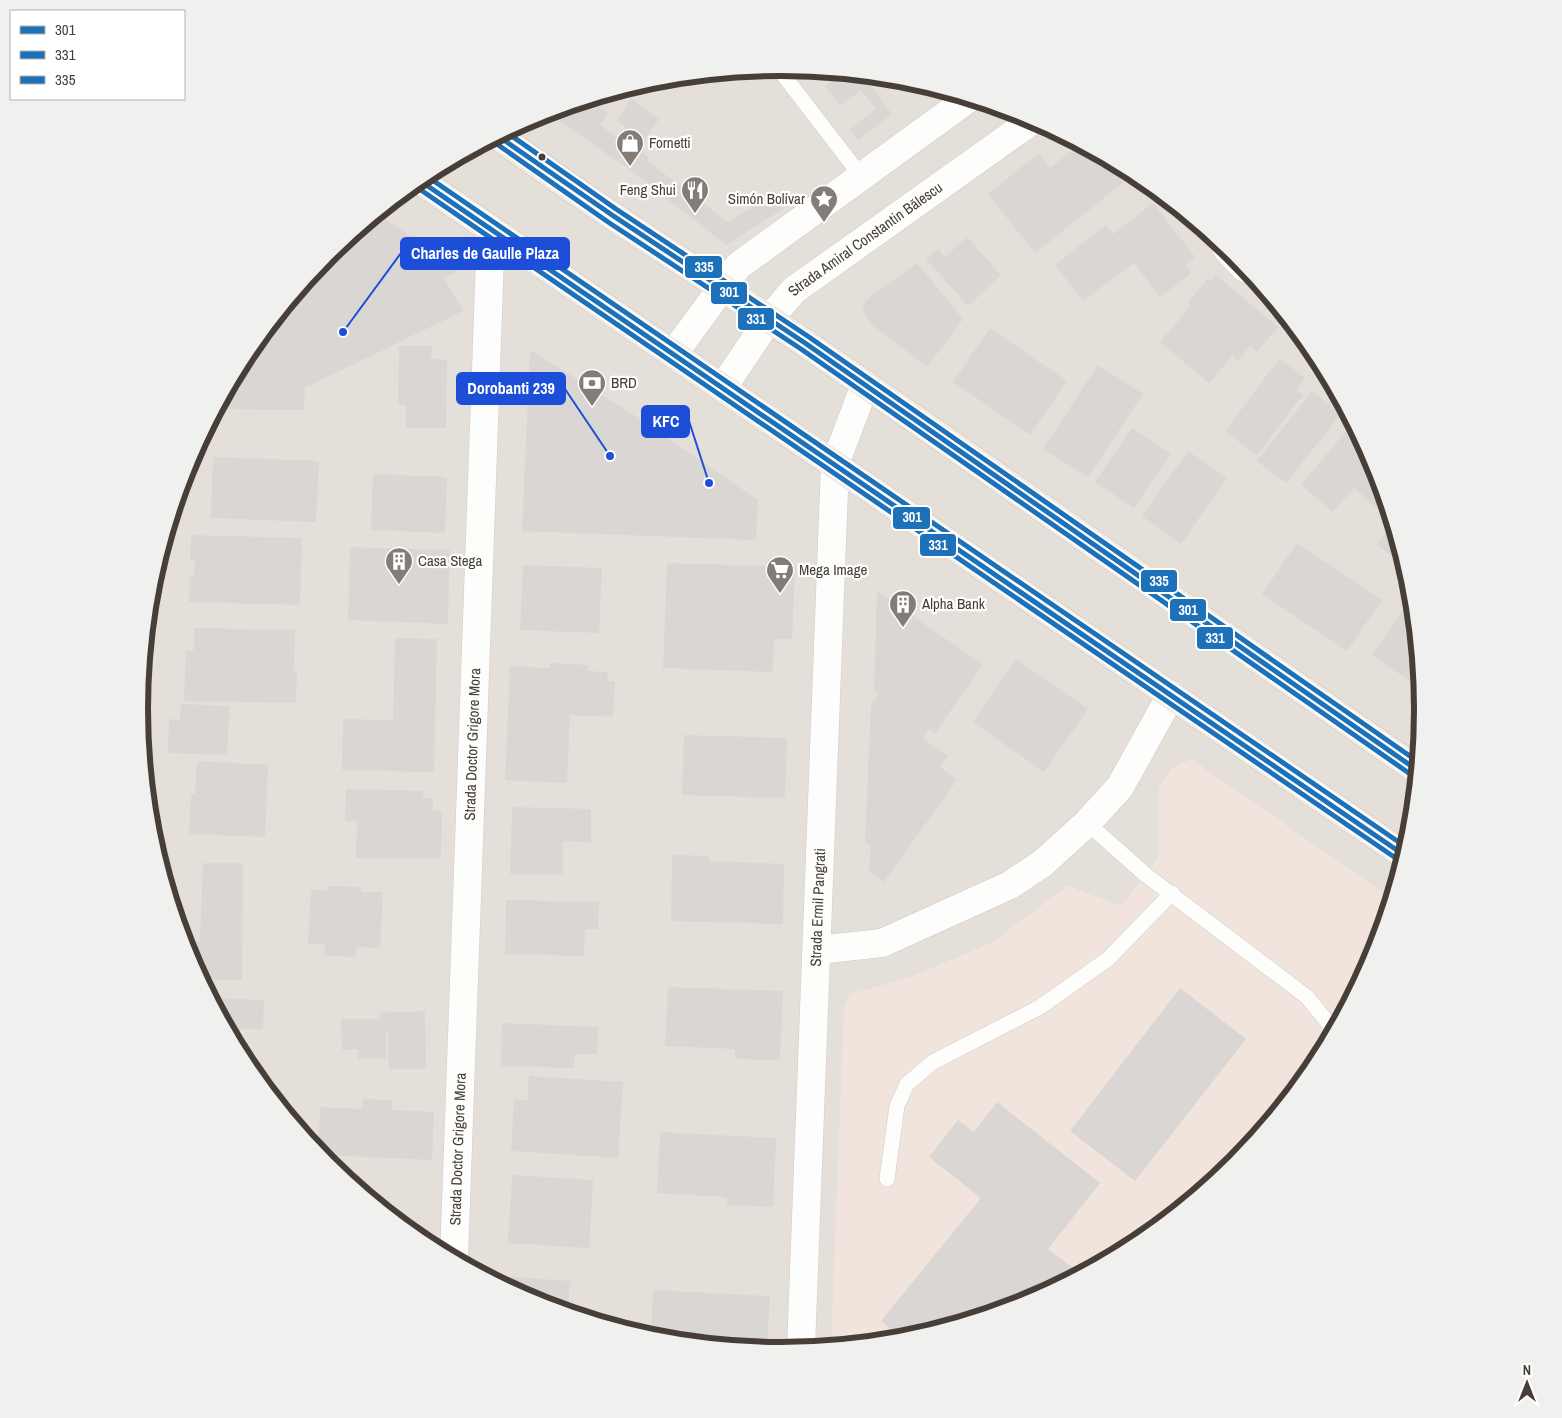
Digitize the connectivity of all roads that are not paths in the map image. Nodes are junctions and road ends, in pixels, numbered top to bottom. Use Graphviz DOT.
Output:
graph roads {
  1 [pos="784,76"];
  2 [pos="962,103"];
  3 [pos="1026,126"];
  4 [pos="504,141"];
  5 [pos="861,176"];
  6 [pos="426,185"];
  7 [pos="491,230"];
  8 [pos="721,286"];
  9 [pos="769,319"];
  10 [pos="674,354"];
  11 [pos="865,385"];
  12 [pos="723,386"];
  13 [pos="835,464"];
  14 [pos="1171,695"];
  15 [pos="1410,766"];
  16 [pos="1088,823"];
  17 [pos="1398,850"];
  18 [pos="1172,893"];
  19 [pos="818,950"];
  20 [pos="1329,1024"];
  21 [pos="887,1179"];
  22 [pos="454,1250"];
  23 [pos="801,1341"];
  1 -- 5 [label="lane"];
  2 -- 5 [label="street"];
  3 -- 9 [label="street, Strada Amiral Constantin Bălescu"];
  4 -- 8 [label="main road"];
  5 -- 8 [label="street"];
  6 -- 7 [label="main road"];
  7 -- 10 [label="main road"];
  7 -- 22 [label="street, Strada Doctor Grigore Mora"];
  8 -- 9 [label="main road"];
  8 -- 10 [label="street"];
  9 -- 11 [label="main road"];
  9 -- 12 [label="street, Strada Amiral Constantin Bălescu"];
  10 -- 12 [label="main road"];
  11 -- 13 [label="street, Strada Ermil Pangrati"];
  11 -- 15 [label="main road"];
  12 -- 13 [label="main road"];
  13 -- 14 [label="main road"];
  13 -- 19 [label="street, Strada Ermil Pangrati"];
  14 -- 16 [label="street"];
  14 -- 17 [label="main road"];
  16 -- 18 [label="lane"];
  16 -- 19 [label="street"];
  18 -- 20 [label="lane"];
  18 -- 21 [label="lane"];
  19 -- 23 [label="street, Strada Ermil Pangrati"];
}
